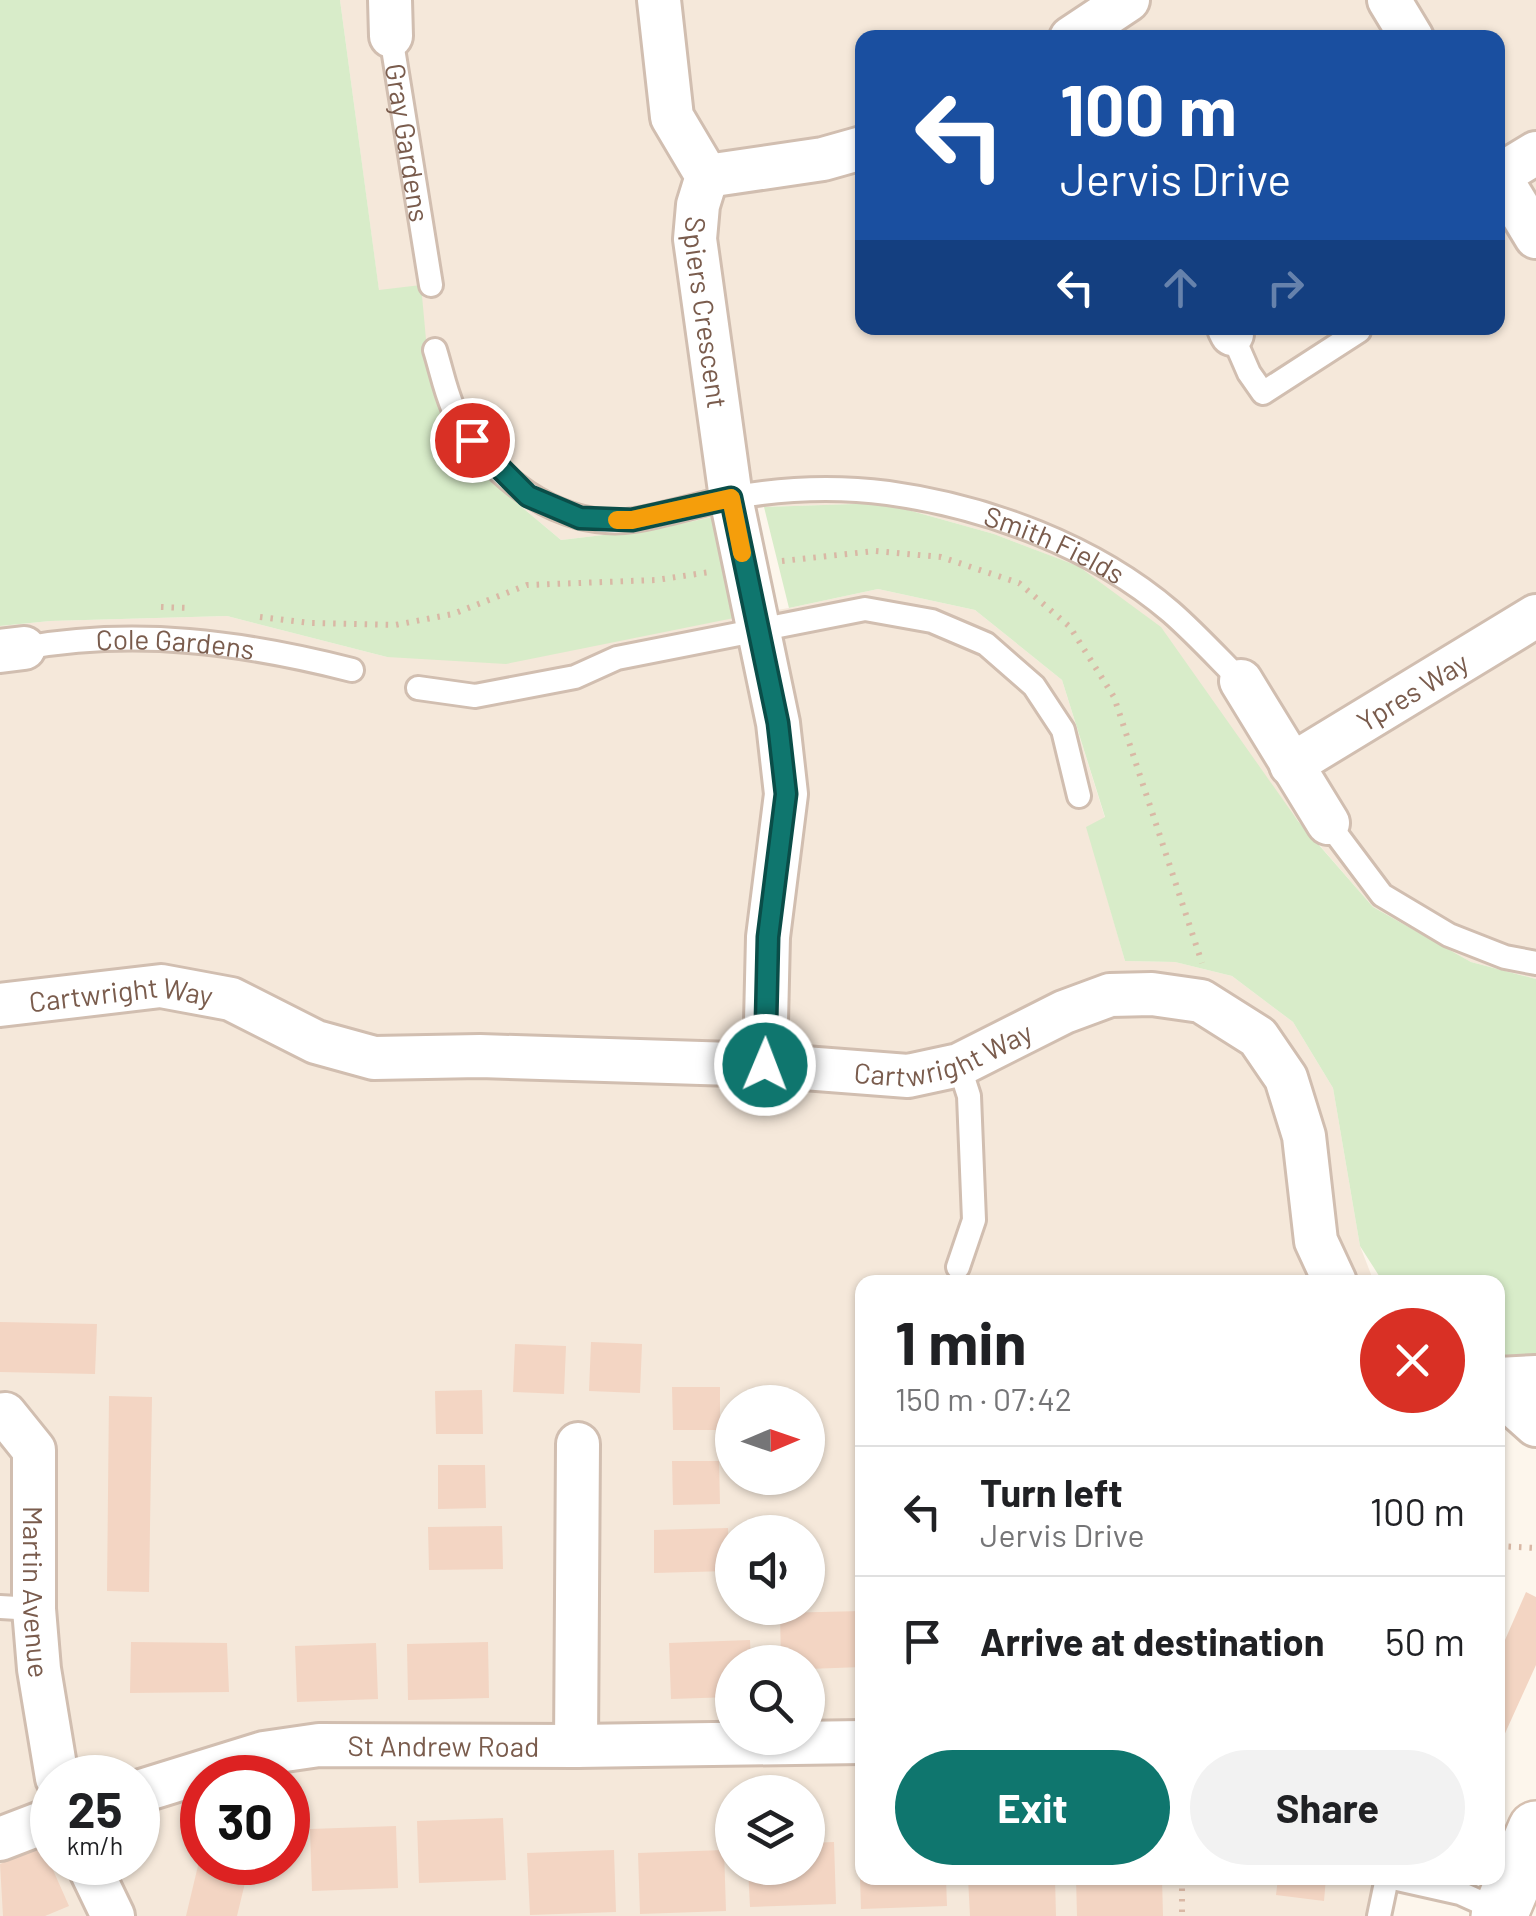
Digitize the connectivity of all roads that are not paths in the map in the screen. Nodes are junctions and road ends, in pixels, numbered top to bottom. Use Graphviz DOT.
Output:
graph roads {
  1 [pos="659,0"];
  2 [pos="1128,0"];
  3 [pos="1388,0"];
  4 [pos="391,18"];
  5 [pos="1083,30"];
  6 [pos="1407,30"];
  7 [pos="855,150"];
  8 [pos="1536,153"];
  9 [pos="1505,171"];
  10 [pos="706,176"];
  11 [pos="1505,186"];
  12 [pos="1536,237"];
  13 [pos="431,285"];
  14 [pos="1233,335"];
  15 [pos="1354,335"];
  16 [pos="435,350"];
  17 [pos="731,498"];
  18 [pos="1536,616"];
  19 [pos="760,631"];
  20 [pos="12,649"];
  21 [pos="352,670"];
  22 [pos="1241,681"];
  23 [pos="418,688"];
  24 [pos="1291,765"];
  25 [pos="1080,796"];
  26 [pos="1328,824"];
  27 [pos="1536,963"];
  28 [pos="1,997"];
  29 [pos="765,1065"];
  30 [pos="959,1065"];
  31 [pos="958,1267"];
  32 [pos="1332,1275"];
  33 [pos="1536,1377"];
  34 [pos="1505,1379"];
  35 [pos="1505,1397"];
  36 [pos="3,1414"];
  37 [pos="1536,1425"];
  38 [pos="578,1444"];
  39 [pos="17,1608"];
  40 [pos="855,1742"];
  41 [pos="576,1746"];
  42 [pos="53,1755"];
  43 [pos="160,1785"];
  44 [pos="30,1827"];
  45 [pos="1536,1829"];
  46 [pos="0,1839"];
  47 [pos="98,1885"];
  48 [pos="1388,1885"];
  49 [pos="1423,1885"];
  50 [pos="1500,1914"];
  51 [pos="113,1916"];
  52 [pos="1380,1916"];
  1 -- 10 [label="street, Spiers Crescent"];
  2 -- 5 [label="street"];
  3 -- 6 [label="street"];
  4 -- 13 [label="lane, Gray Gardens"];
  7 -- 10 [label="street"];
  8 -- 9 [label="street"];
  10 -- 17 [label="street, Spiers Crescent"];
  11 -- 12 [label="street"];
  14 -- 15 [label="lane"];
  16 -- 17 [label="lane, Smith Fields"];
  17 -- 19 [label="street, Spiers Crescent"];
  17 -- 22 [label="lane, Smith Fields"];
  18 -- 24 [label="street, Ypres Way"];
  19 -- 23 [label="lane"];
  19 -- 25 [label="lane"];
  19 -- 29 [label="street, Spiers Crescent"];
  20 -- 21 [label="lane, Cole Gardens"];
  22 -- 24 [label="street, Smith Fields"];
  24 -- 26 [label="street, Smith Fields"];
  26 -- 27 [label="lane"];
  28 -- 29 [label="street, Cartwright Way"];
  29 -- 30 [label="street, Cartwright Way"];
  30 -- 31 [label="lane"];
  30 -- 32 [label="street, Cartwright Way"];
  33 -- 34 [label="street"];
  35 -- 37 [label="street"];
  36 -- 39 [label="street, Martin Avenue"];
  38 -- 41 [label="street, St Andrew Road"];
  39 -- 42 [label="street, Martin Avenue"];
  40 -- 41 [label="street, St Andrew Road"];
  41 -- 43 [label="street, St Andrew Road"];
  44 -- 46 [label="street"];
  45 -- 50 [label="main road"];
  47 -- 51 [label="street"];
  48 -- 52 [label="lane"];
  49 -- 50 [label="lane"];
}
